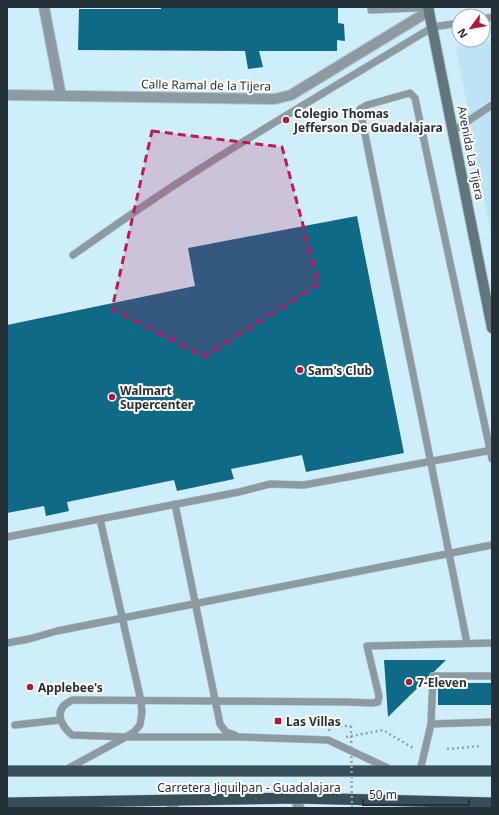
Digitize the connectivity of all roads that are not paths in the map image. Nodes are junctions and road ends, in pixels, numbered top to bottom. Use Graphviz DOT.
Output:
graph roads {
  1 [pos="44,7"];
  2 [pos="428,8"];
  3 [pos="372,10"];
  4 [pos="451,24"];
  5 [pos="433,27"];
  6 [pos="7,95"];
  7 [pos="61,96"];
  8 [pos="492,105"];
  9 [pos="453,131"];
  10 [pos="73,255"];
  11 [pos="492,328"];
  12 [pos="491,450"];
  13 [pos="492,459"];
  14 [pos="431,461"];
  15 [pos="175,504"];
  16 [pos="100,519"];
  17 [pos="7,537"];
  18 [pos="492,545"];
  19 [pos="449,553"];
  20 [pos="196,604"];
  21 [pos="123,618"];
  22 [pos="7,643"];
  23 [pos="467,643"];
  24 [pos="492,643"];
  25 [pos="492,676"];
  26 [pos="141,701"];
  27 [pos="216,701"];
  28 [pos="60,720"];
  29 [pos="492,722"];
  30 [pos="431,724"];
  31 [pos="15,725"];
  32 [pos="126,737"];
  33 [pos="241,737"];
  34 [pos="7,771"];
  35 [pos="63,771"];
  36 [pos="395,771"];
  37 [pos="420,771"];
  38 [pos="492,771"];
  39 [pos="181,800"];
  40 [pos="134,801"];
  41 [pos="7,803"];
  42 [pos="298,803"];
  43 [pos="492,803"];
  44 [pos="439,805"];
  45 [pos="125,808"];
  46 [pos="170,808"];
  1 -- 7 [label="street"];
  2 -- 3 [label="lane"];
  2 -- 5 [label="main road, Avenida La Tijera"];
  2 -- 7 [label="street, Calle Ramal de la Tijera"];
  4 -- 5 [label="lane"];
  5 -- 9 [label="main road, Avenida La Tijera"];
  5 -- 10 [label="lane"];
  6 -- 7 [label="street, Calle Ramal de la Tijera"];
  8 -- 9 [label="lane"];
  9 -- 11 [label="main road, Avenida La Tijera"];
  12 -- 13 [label="lane"];
  12 -- 14 [label="lane"];
  12 -- 14 [label="lane"];
  14 -- 15 [label="lane"];
  14 -- 19 [label="lane"];
  15 -- 16 [label="lane"];
  15 -- 20 [label="lane"];
  16 -- 17 [label="lane"];
  16 -- 21 [label="lane"];
  18 -- 19 [label="lane"];
  19 -- 20 [label="lane"];
  19 -- 23 [label="lane"];
  20 -- 21 [label="lane"];
  20 -- 27 [label="lane"];
  21 -- 22 [label="lane"];
  21 -- 26 [label="lane"];
  23 -- 24 [label="lane"];
  23 -- 27 [label="lane"];
  25 -- 30 [label="lane"];
  26 -- 27 [label="lane"];
  26 -- 28 [label="lane"];
  26 -- 32 [label="lane"];
  27 -- 33 [label="lane"];
  28 -- 31 [label="lane"];
  28 -- 32 [label="lane"];
  29 -- 30 [label="lane"];
  30 -- 37 [label="lane"];
  32 -- 33 [label="lane"];
  32 -- 35 [label="lane"];
  33 -- 36 [label="lane"];
  34 -- 35 [label="highway, Carretera Jiquilpan - Guadalajara"];
  35 -- 36 [label="highway, Carretera Jiquilpan - Guadalajara"];
  36 -- 37 [label="highway, Carretera Jiquilpan - Guadalajara"];
  37 -- 38 [label="highway, Carretera Jiquilpan - Guadalajara"];
  39 -- 40 [label="highway, Carretera Jiquilpan - Guadalajara"];
  39 -- 42 [label="highway, Carretera Jiquilpan - Guadalajara"];
  39 -- 46 [label="lane"];
  40 -- 41 [label="highway, Carretera Jiquilpan - Guadalajara"];
  40 -- 45 [label="lane"];
  42 -- 44 [label="highway, Carretera Jiquilpan - Guadalajara"];
  43 -- 44 [label="highway, Carretera Jiquilpan - Guadalajara"];
}
